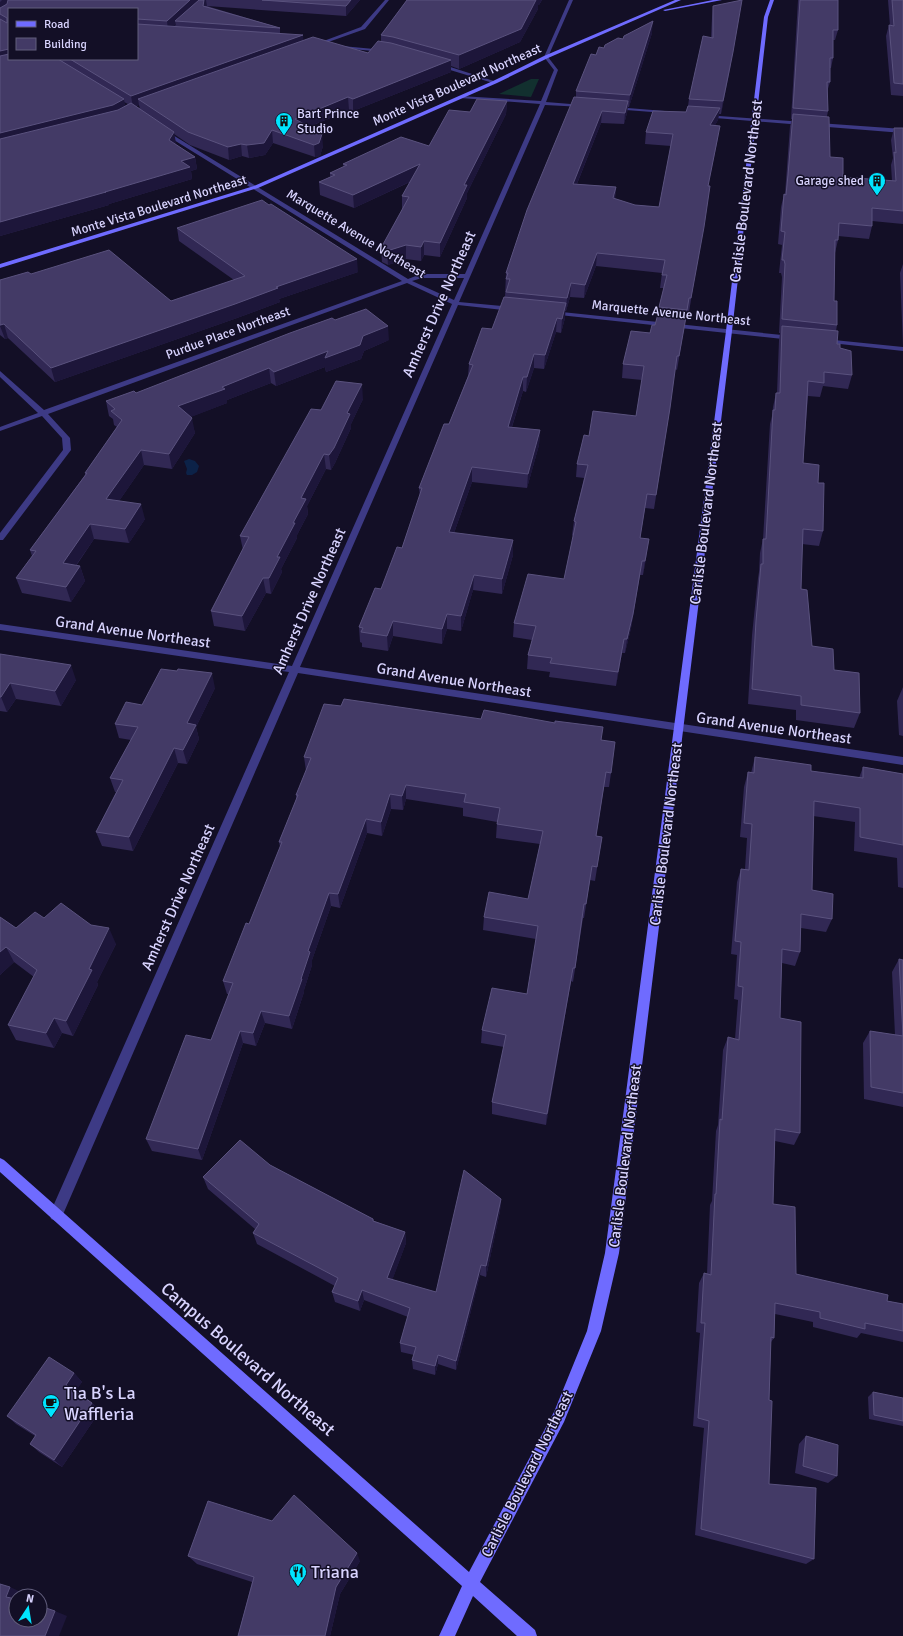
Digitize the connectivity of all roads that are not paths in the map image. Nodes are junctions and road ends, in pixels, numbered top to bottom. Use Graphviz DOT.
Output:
graph roads {
  1 [pos="387,0"];
  2 [pos="571,0"];
  3 [pos="679,0"];
  4 [pos="720,0"];
  5 [pos="772,0"];
  6 [pos="650,12"];
  7 [pos="316,44"];
  8 [pos="309,45"];
  9 [pos="393,52"];
  10 [pos="546,57"];
  11 [pos="431,63"];
  12 [pos="495,82"];
  13 [pos="460,97"];
  14 [pos="543,103"];
  15 [pos="590,106"];
  16 [pos="606,108"];
  17 [pos="670,113"];
  18 [pos="702,115"];
  19 [pos="755,119"];
  20 [pos="157,127"];
  21 [pos="903,131"];
  22 [pos="256,187"];
  23 [pos="0,266"];
  24 [pos="467,276"];
  25 [pos="407,281"];
  26 [pos="455,303"];
  27 [pos="523,310"];
  28 [pos="546,313"];
  29 [pos="729,332"];
  30 [pos="800,339"];
  31 [pos="816,340"];
  32 [pos="903,349"];
  33 [pos="0,373"];
  34 [pos="43,413"];
  35 [pos="0,429"];
  36 [pos="0,538"];
  37 [pos="0,627"];
  38 [pos="295,669"];
  39 [pos="679,729"];
  40 [pos="903,761"];
  41 [pos="0,1164"];
  42 [pos="56,1215"];
  43 [pos="471,1583"];
  44 [pos="447,1636"];
  45 [pos="529,1636"];
  1 -- 7 [label="street"];
  2 -- 10 [label="street"];
  3 -- 6 [label="street, Monte Vista Boulevard Northeast"];
  4 -- 6 [label="street, Monte Vista Boulevard Northeast"];
  5 -- 19 [label="street, Carlisle Boulevard Northeast"];
  6 -- 10 [label="street, Monte Vista Boulevard Northeast"];
  7 -- 8 [label="street"];
  7 -- 9 [label="street"];
  10 -- 12 [label="street, Monte Vista Boulevard Northeast"];
  10 -- 14 [label="street, Amherst Drive Northeast"];
  11 -- 12 [label="street"];
  12 -- 13 [label="street, Monte Vista Boulevard Northeast"];
  13 -- 14 [label="street"];
  13 -- 22 [label="street, Monte Vista Boulevard Northeast"];
  14 -- 15 [label="street"];
  14 -- 24 [label="street, Amherst Drive Northeast"];
  16 -- 17 [label="street"];
  18 -- 19 [label="street"];
  19 -- 21 [label="street"];
  19 -- 29 [label="street, Carlisle Boulevard Northeast"];
  20 -- 22 [label="street, Marquette Avenue Northeast"];
  22 -- 23 [label="street, Monte Vista Boulevard Northeast"];
  22 -- 25 [label="street, Marquette Avenue Northeast"];
  24 -- 25 [label="street, Purdue Place Northeast"];
  24 -- 26 [label="street, Amherst Drive Northeast"];
  25 -- 26 [label="street, Marquette Avenue Northeast"];
  25 -- 34 [label="street, Purdue Place Northeast"];
  26 -- 27 [label="street, Marquette Avenue Northeast"];
  26 -- 38 [label="street, Amherst Drive Northeast"];
  28 -- 29 [label="street, Marquette Avenue Northeast"];
  29 -- 30 [label="street, Marquette Avenue Northeast"];
  29 -- 39 [label="street, Carlisle Boulevard Northeast"];
  31 -- 32 [label="street"];
  33 -- 34 [label="street"];
  34 -- 35 [label="street, Purdue Place Northeast"];
  34 -- 36 [label="street"];
  37 -- 38 [label="street, Grand Avenue Northeast"];
  38 -- 39 [label="street, Grand Avenue Northeast"];
  38 -- 42 [label="street, Amherst Drive Northeast"];
  39 -- 40 [label="street, Grand Avenue Northeast"];
  39 -- 43 [label="street, Carlisle Boulevard Northeast"];
  41 -- 42 [label="street, Campus Boulevard Northeast"];
  42 -- 43 [label="street, Campus Boulevard Northeast"];
  43 -- 44 [label="street, Carlisle Boulevard Northeast"];
  43 -- 45 [label="street, Campus Boulevard Northeast"];
}
